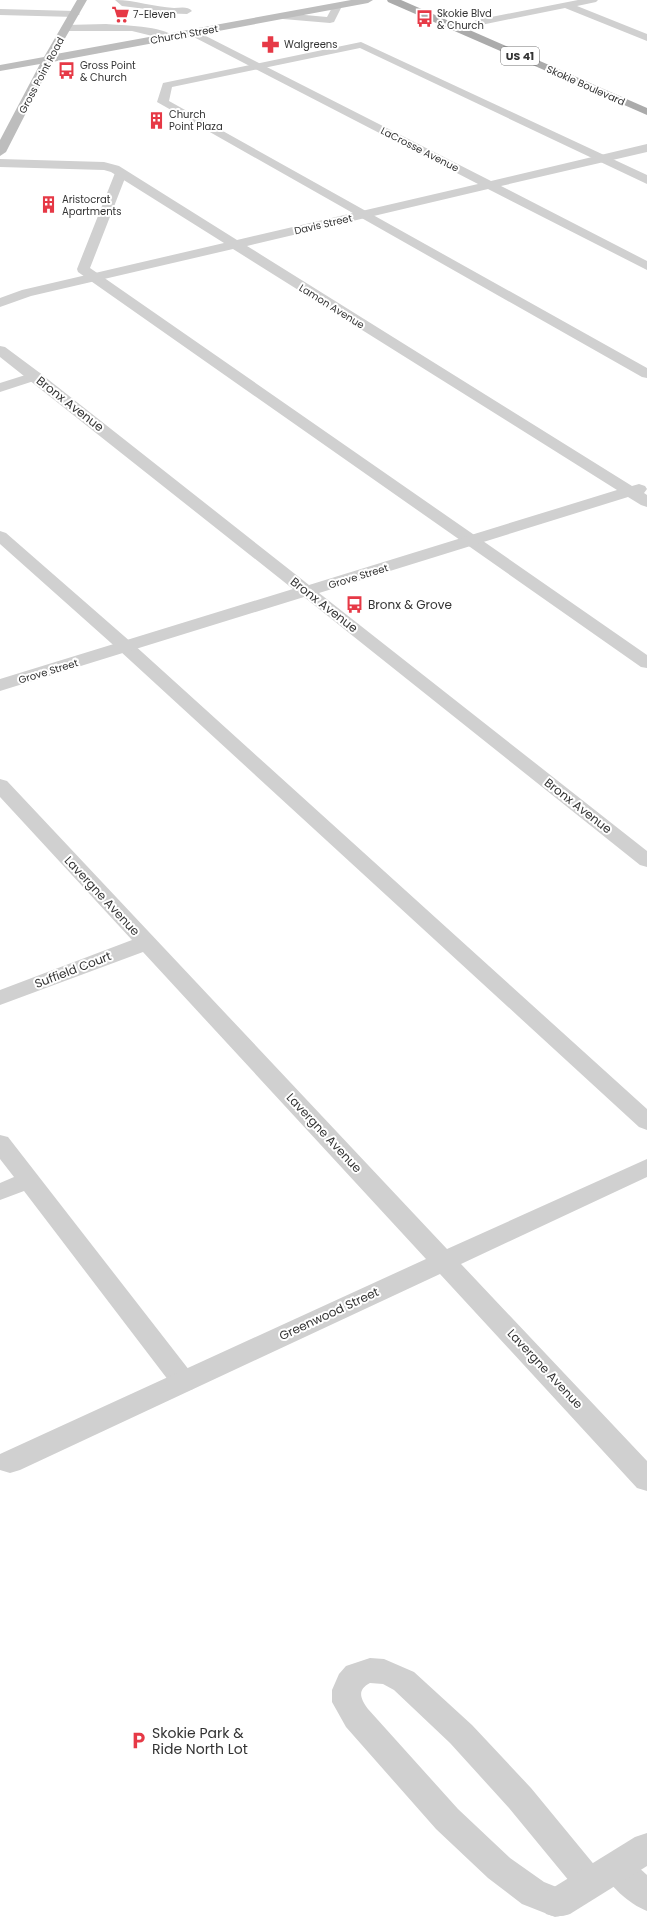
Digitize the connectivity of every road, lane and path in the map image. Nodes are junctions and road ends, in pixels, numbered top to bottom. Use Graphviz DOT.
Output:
graph roads {
  1 [pos="82,0"];
  2 [pos="120,0"];
  3 [pos="177,0"];
  4 [pos="368,0"];
  5 [pos="392,0"];
  6 [pos="593,0"];
  7 [pos="147,3"];
  8 [pos="565,5"];
  9 [pos="187,11"];
  10 [pos="0,12"];
  11 [pos="75,14"];
  12 [pos="472,22"];
  13 [pos="66,28"];
  14 [pos="493,30"];
  15 [pos="192,32"];
  16 [pos="169,37"];
  17 [pos="647,38"];
  18 [pos="48,59"];
  19 [pos="258,66"];
  20 [pos="0,68"];
  21 [pos="647,112"];
  22 [pos="647,148"];
  23 [pos="0,152"];
  24 [pos="602,159"];
  25 [pos="0,163"];
  26 [pos="121,174"];
  27 [pos="647,180"];
  28 [pos="490,185"];
  29 [pos="363,215"];
  30 [pos="234,245"];
  31 [pos="647,266"];
  32 [pos="96,278"];
  33 [pos="0,303"];
  34 [pos="0,350"];
  35 [pos="647,374"];
  36 [pos="35,376"];
  37 [pos="0,388"];
  38 [pos="639,489"];
  39 [pos="647,502"];
  40 [pos="0,536"];
  41 [pos="472,541"];
  42 [pos="307,592"];
  43 [pos="126,647"];
  44 [pos="647,663"];
  45 [pos="0,685"];
  46 [pos="0,785"];
  47 [pos="647,861"];
  48 [pos="146,943"];
  49 [pos="0,998"];
  50 [pos="647,1122"];
  51 [pos="0,1143"];
  52 [pos="647,1167"];
  53 [pos="28,1180"];
  54 [pos="0,1192"];
  55 [pos="444,1261"];
  56 [pos="184,1382"];
  57 [pos="10,1462"];
  58 [pos="647,1480"];
  59 [pos="647,1848"];
  60 [pos="603,1875"];
  61 [pos="647,1896"];
  62 [pos="558,1903"];
  1 -- 11 [label="main road, Gross Point Road"];
  2 -- 7 [label="lane"];
  3 -- 7 [label="lane"];
  4 -- 15 [label="main road, Church Street"];
  5 -- 21 [label="main road, Skokie Boulevard / US 41"];
  6 -- 8 [label="lane"];
  7 -- 9 [label="lane"];
  8 -- 12 [label="lane"];
  8 -- 17 [label="lane"];
  10 -- 11 [label="lane"];
  11 -- 13 [label="main road, Gross Point Road"];
  12 -- 14 [label="main road"];
  13 -- 16 [label="lane"];
  13 -- 18 [label="main road, Gross Point Road"];
  15 -- 16 [label="main road, Church Street"];
  15 -- 19 [label="street, LaCrosse Avenue"];
  16 -- 18 [label="main road, Church Street"];
  18 -- 20 [label="main road, Church Street"];
  18 -- 23 [label="main road, Gross Point Road"];
  19 -- 24 [label="lane"];
  19 -- 28 [label="street, LaCrosse Avenue"];
  19 -- 29 [label="lane"];
  22 -- 24 [label="street, Davis Street"];
  24 -- 27 [label="lane"];
  24 -- 28 [label="street, Davis Street"];
  25 -- 26 [label="street, Lamon Avenue"];
  26 -- 30 [label="street, Lamon Avenue"];
  26 -- 32 [label="lane"];
  28 -- 29 [label="street, Davis Street"];
  28 -- 31 [label="street, LaCrosse Avenue"];
  29 -- 30 [label="street, Davis Street"];
  29 -- 35 [label="lane"];
  30 -- 32 [label="street, Davis Street"];
  30 -- 38 [label="street, Lamon Avenue"];
  32 -- 33 [label="street, Davis Street"];
  32 -- 41 [label="lane"];
  34 -- 36 [label="street, Bronx Avenue"];
  36 -- 37 [label="lane"];
  36 -- 42 [label="street, Bronx Avenue"];
  38 -- 39 [label="street, Lamon Avenue"];
  38 -- 41 [label="street, Grove Street"];
  40 -- 43 [label="lane"];
  41 -- 42 [label="street, Grove Street"];
  41 -- 44 [label="lane"];
  42 -- 43 [label="street, Grove Street"];
  42 -- 47 [label="street, Bronx Avenue"];
  43 -- 45 [label="street, Grove Street"];
  43 -- 50 [label="lane"];
  46 -- 48 [label="street, Lavergne Avenue"];
  48 -- 49 [label="street, Suffield Court"];
  48 -- 55 [label="street, Lavergne Avenue"];
  51 -- 53 [label="lane"];
  52 -- 55 [label="street, Greenwood Street"];
  53 -- 54 [label="lane"];
  53 -- 56 [label="lane"];
  55 -- 56 [label="street, Greenwood Street"];
  55 -- 58 [label="street, Lavergne Avenue"];
  56 -- 57 [label="street, Greenwood Street"];
  59 -- 60 [label="street"];
  60 -- 61 [label="lane"];
  60 -- 62 [label="street"];
  60 -- 62 [label="lane"];
}
